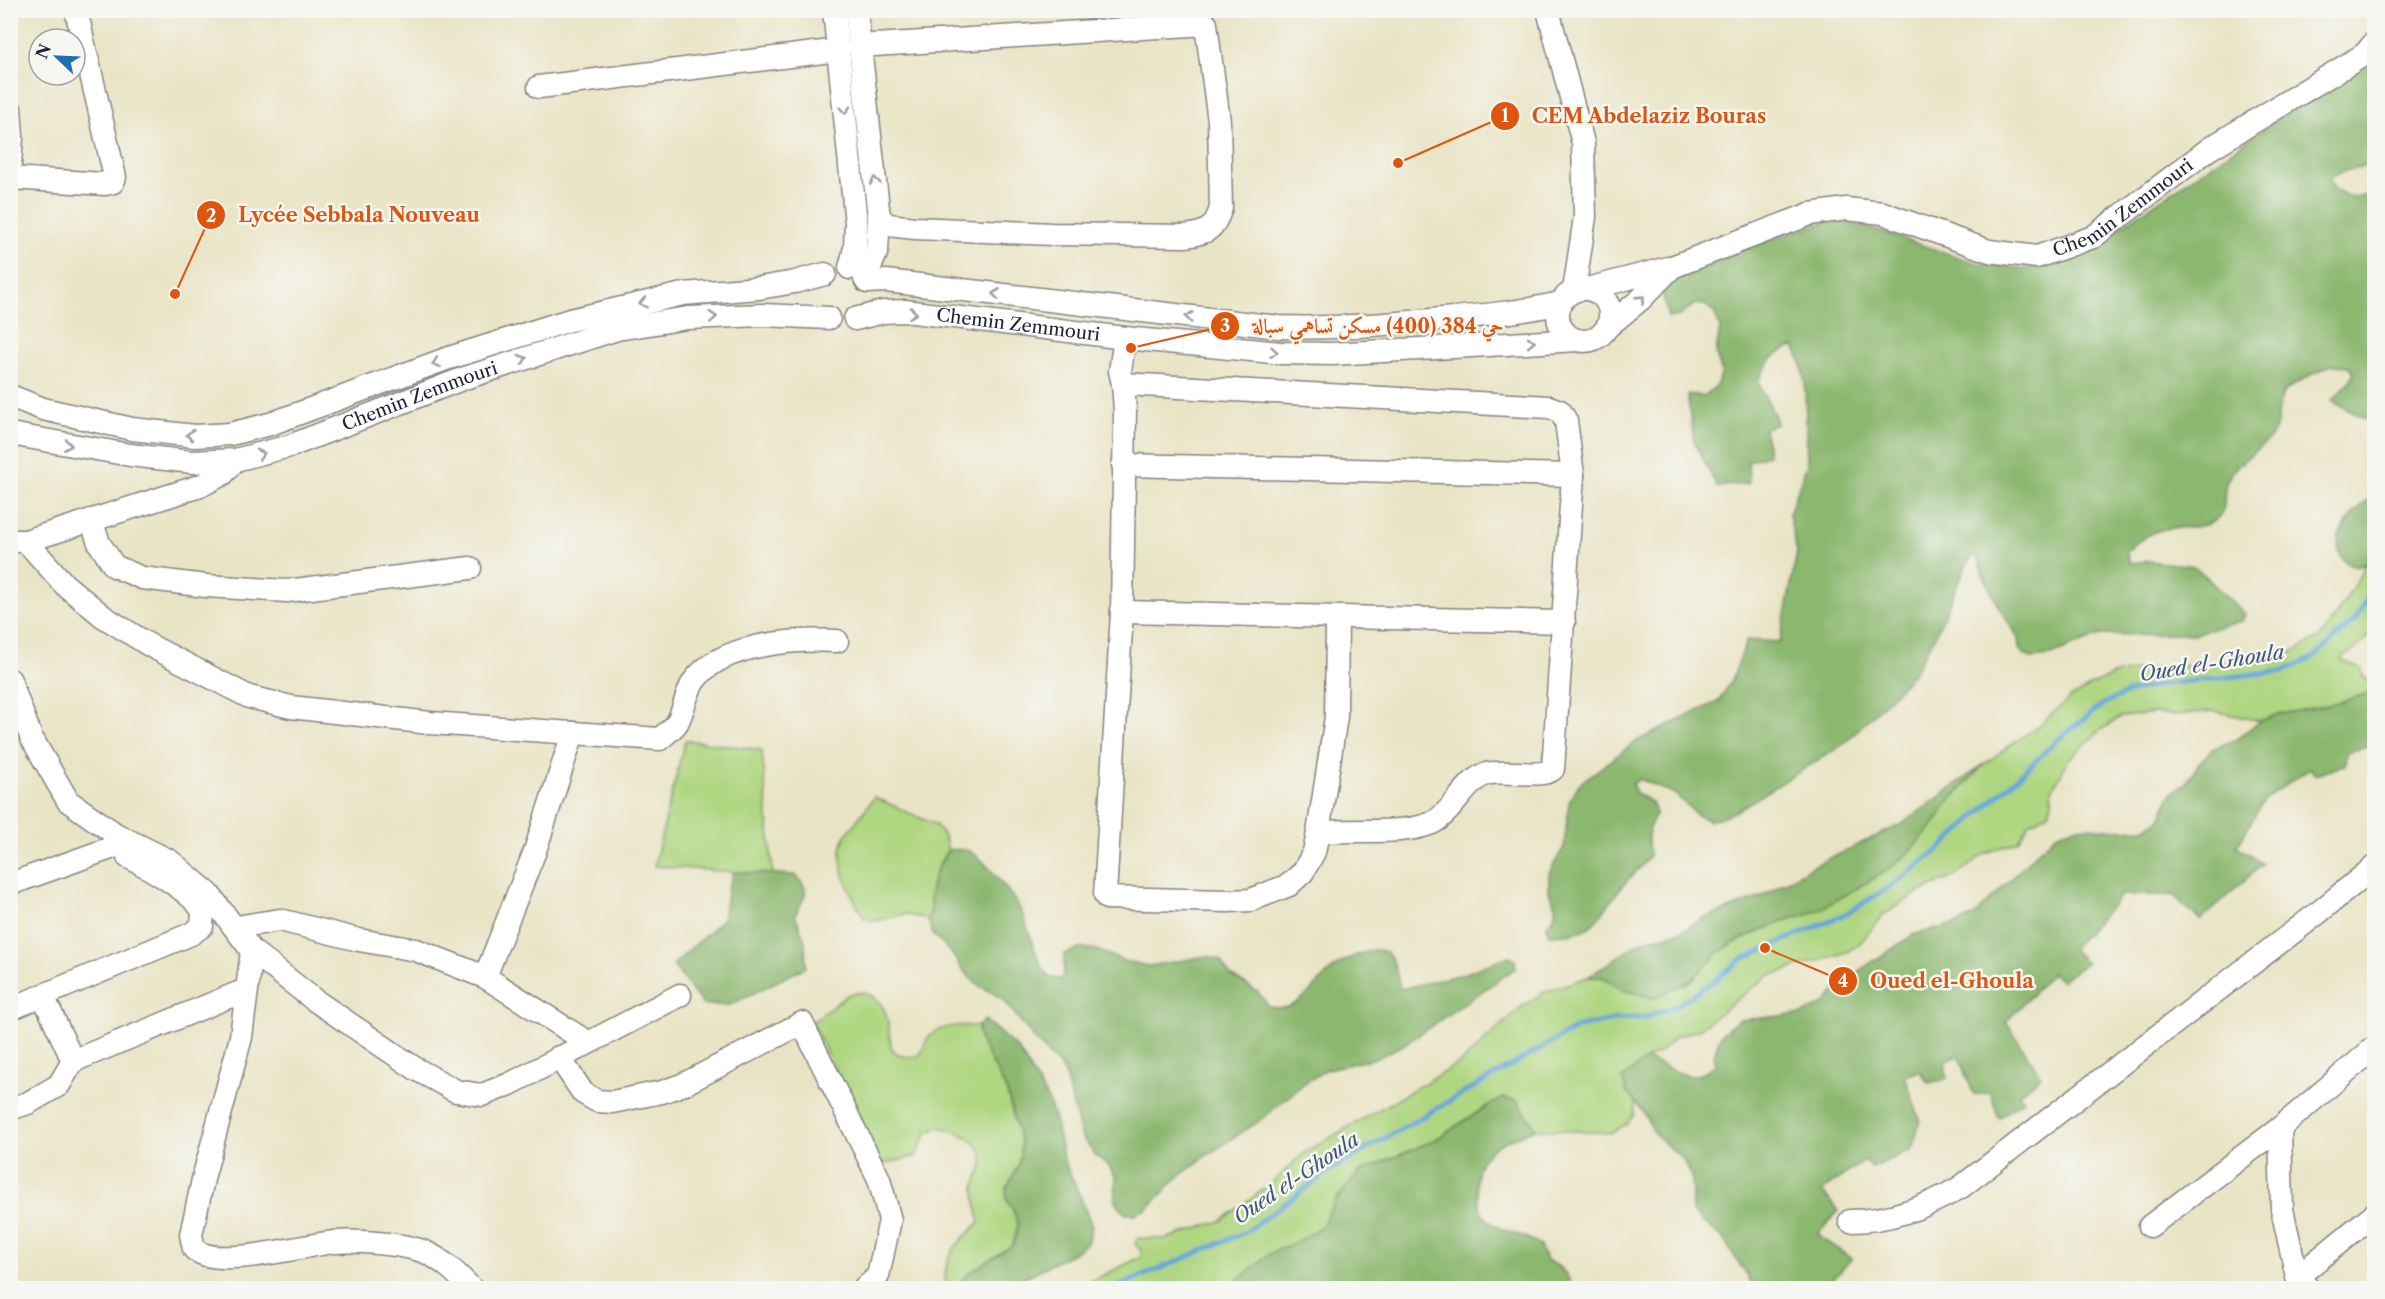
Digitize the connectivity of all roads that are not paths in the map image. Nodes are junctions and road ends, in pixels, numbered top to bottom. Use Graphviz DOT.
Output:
graph roads {
  1 [pos="76,10"];
  2 [pos="834,10"];
  3 [pos="855,10"];
  4 [pos="1548,10"];
  5 [pos="2374,42"];
  6 [pos="849,50"];
  7 [pos="539,87"];
  8 [pos="10,110"];
  9 [pos="11,138"];
  10 [pos="10,165"];
  11 [pos="10,178"];
  12 [pos="879,218"];
  13 [pos="1672,267"];
  14 [pos="825,274"];
  15 [pos="861,276"];
  16 [pos="1574,294"];
  17 [pos="829,318"];
  18 [pos="855,319"];
  19 [pos="1606,327"];
  20 [pos="1125,339"];
  21 [pos="1578,340"];
  22 [pos="1124,384"];
  23 [pos="10,396"];
  24 [pos="10,434"];
  25 [pos="235,460"];
  26 [pos="1123,465"];
  27 [pos="1573,475"];
  28 [pos="91,520"];
  29 [pos="18,541"];
  30 [pos="470,568"];
  31 [pos="1122,612"];
  32 [pos="1337,618"];
  33 [pos="1563,622"];
  34 [pos="837,641"];
  35 [pos="10,680"];
  36 [pos="573,733"];
  37 [pos="1318,833"];
  38 [pos="114,842"];
  39 [pos="2374,867"];
  40 [pos="10,884"];
  41 [pos="236,927"];
  42 [pos="252,951"];
  43 [pos="484,977"];
  44 [pos="238,993"];
  45 [pos="680,995"];
  46 [pos="43,996"];
  47 [pos="10,1009"];
  48 [pos="587,1042"];
  49 [pos="2374,1048"];
  50 [pos="559,1057"];
  51 [pos="73,1061"];
  52 [pos="10,1109"];
  53 [pos="2280,1128"];
  54 [pos="2374,1214"];
  55 [pos="1851,1221"];
  56 [pos="2150,1226"];
  57 [pos="2303,1283"];
  58 [pos="471,1288"];
  59 [pos="865,1288"];
  1 -- 11 [label="street"];
  2 -- 6 [label="street"];
  3 -- 6 [label="street"];
  4 -- 16 [label="street"];
  5 -- 13 [label="street, Chemin Zemmouri"];
  6 -- 7 [label="street"];
  12 -- 6 [label="street, one-way"];
  6 -- 12 [label="street"];
  6 -- 15 [label="street, one-way"];
  8 -- 9 [label="street"];
  9 -- 10 [label="street"];
  12 -- 15 [label="street"];
  13 -- 16 [label="street, Chemin Zemmouri"];
  19 -- 13 [label="street, Chemin Zemmouri, one-way"];
  14 -- 15 [label="street"];
  14 -- 17 [label="street"];
  14 -- 23 [label="street, Chemin Zemmouri, one-way"];
  16 -- 15 [label="street, Chemin Zemmouri, one-way"];
  15 -- 18 [label="street"];
  16 -- 19 [label="street"];
  16 -- 21 [label="street"];
  17 -- 18 [label="street"];
  25 -- 17 [label="street, Chemin Zemmouri, one-way"];
  18 -- 20 [label="street, Chemin Zemmouri, one-way"];
  19 -- 21 [label="street"];
  20 -- 21 [label="street, Chemin Zemmouri, one-way"];
  20 -- 22 [label="street"];
  22 -- 26 [label="street"];
  22 -- 27 [label="street"];
  24 -- 25 [label="street, Chemin Zemmouri, one-way"];
  25 -- 28 [label="street"];
  26 -- 27 [label="street"];
  26 -- 31 [label="street"];
  27 -- 33 [label="street"];
  28 -- 29 [label="street"];
  28 -- 30 [label="street"];
  29 -- 36 [label="street"];
  31 -- 32 [label="street"];
  31 -- 37 [label="street"];
  32 -- 33 [label="street"];
  32 -- 37 [label="street"];
  33 -- 37 [label="street"];
  34 -- 36 [label="street"];
  35 -- 38 [label="street"];
  36 -- 43 [label="street"];
  38 -- 40 [label="street"];
  38 -- 41 [label="street"];
  38 -- 46 [label="street"];
  39 -- 55 [label="street"];
  41 -- 42 [label="street"];
  41 -- 43 [label="street"];
  42 -- 50 [label="street"];
  42 -- 58 [label="street"];
  43 -- 48 [label="street"];
  44 -- 51 [label="street"];
  45 -- 48 [label="street"];
  46 -- 47 [label="street"];
  46 -- 51 [label="street"];
  48 -- 50 [label="street"];
  49 -- 53 [label="street"];
  50 -- 59 [label="street"];
  51 -- 52 [label="street"];
  53 -- 56 [label="street"];
  53 -- 57 [label="street"];
  54 -- 57 [label="street"];
}
